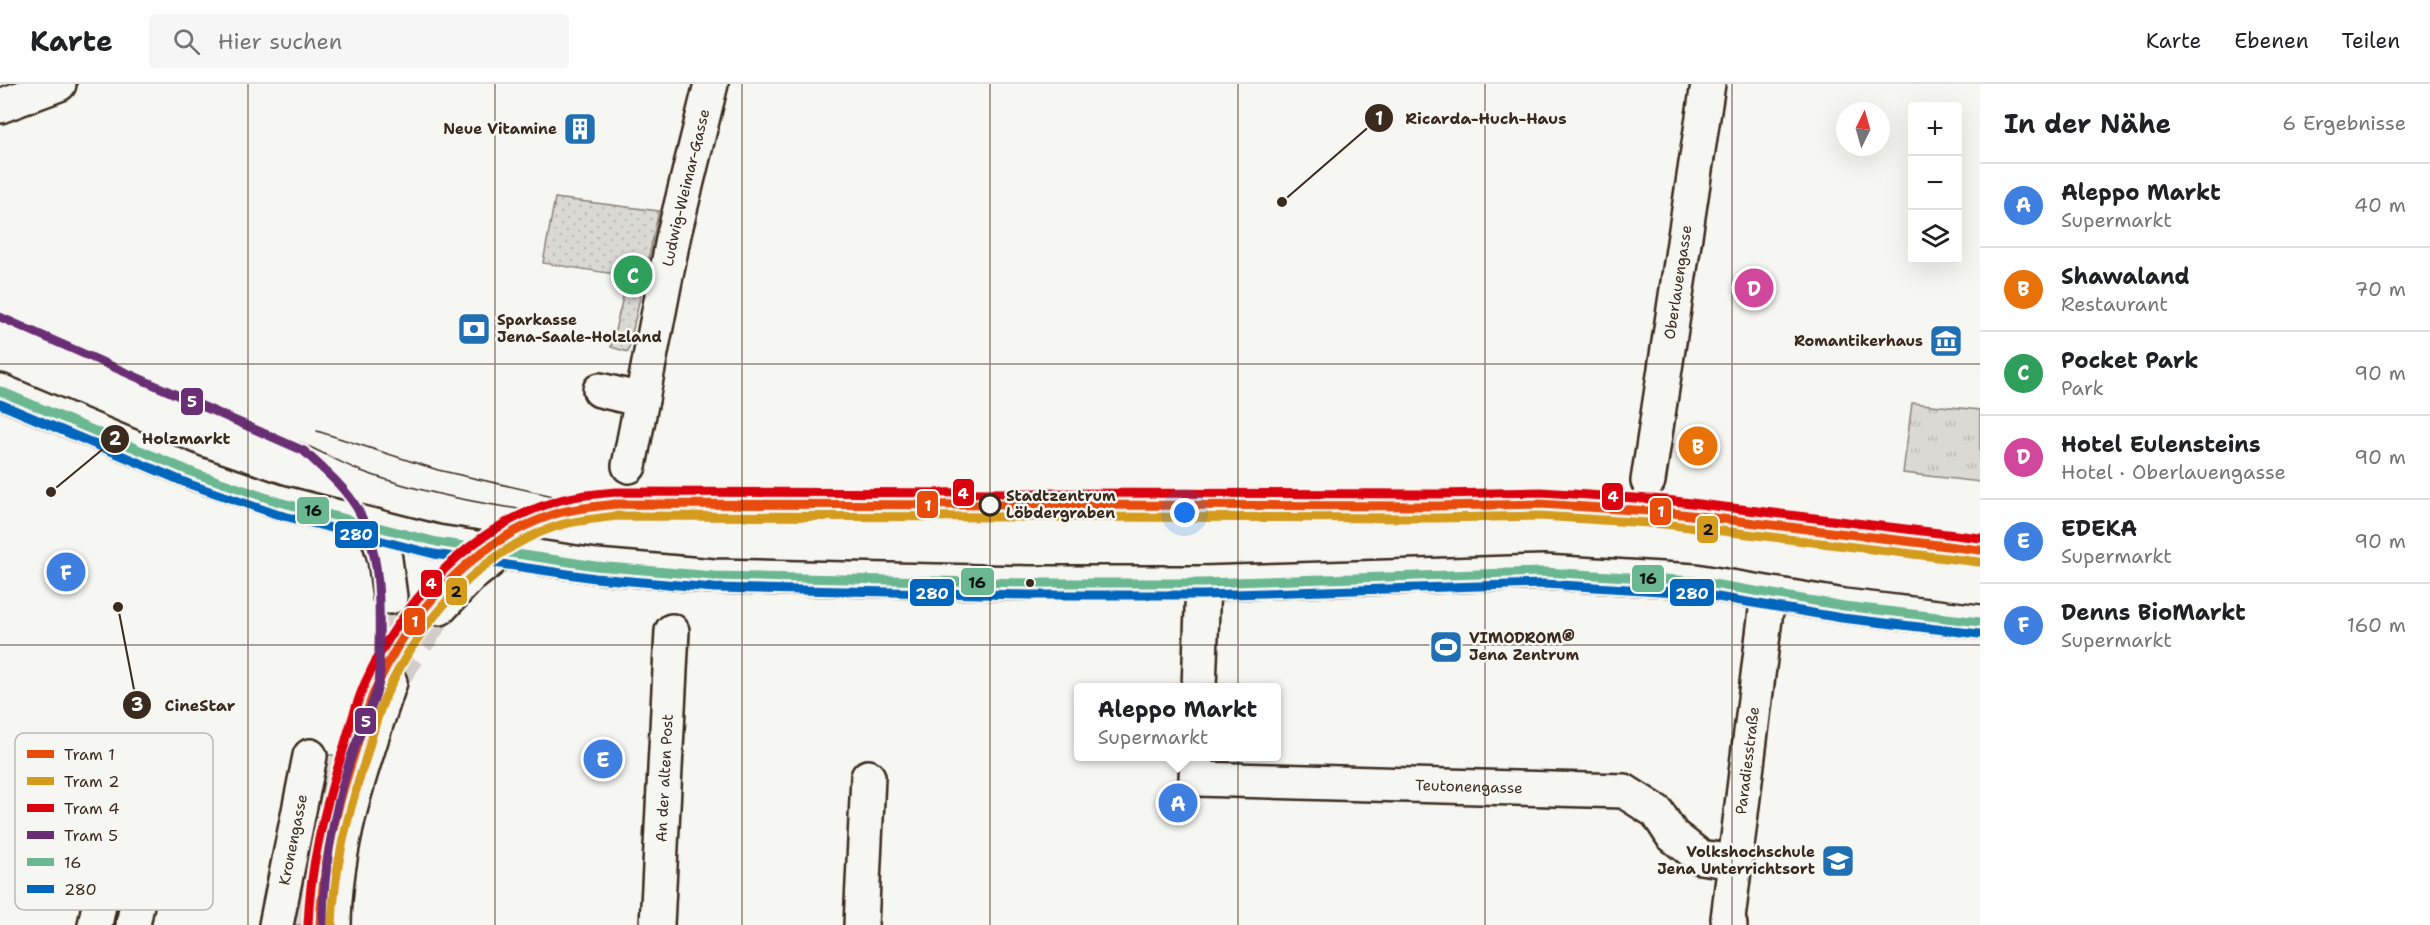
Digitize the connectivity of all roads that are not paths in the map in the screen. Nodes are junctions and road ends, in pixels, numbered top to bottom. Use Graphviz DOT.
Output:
graph roads {
  1 [pos="59,84"];
  2 [pos="711,84"];
  3 [pos="1708,84"];
  4 [pos="0,106"];
  5 [pos="600,390"];
  6 [pos="0,391"];
  7 [pos="642,400"];
  8 [pos="629,466"];
  9 [pos="1648,481"];
  10 [pos="375,526"];
  11 [pos="502,551"];
  12 [pos="1203,583"];
  13 [pos="1768,594"];
  14 [pos="390,597"];
  15 [pos="440,608"];
  16 [pos="1980,622"];
  17 [pos="672,631"];
  18 [pos="390,682"];
  19 [pos="1199,683"];
  20 [pos="310,756"];
  21 [pos="1197,761"];
  22 [pos="868,777"];
  23 [pos="1735,862"];
  24 [pos="98,910"];
  25 [pos="136,910"];
  26 [pos="1726,923"];
  27 [pos="95,925"];
  28 [pos="133,925"];
  29 [pos="276,925"];
  30 [pos="334,925"];
  31 [pos="657,925"];
  32 [pos="861,925"];
  1 -- 4 [label="street"];
  2 -- 7 [label="street, Ludwig-Weimar-Gasse"];
  3 -- 9 [label="street, Oberlauengasse"];
  5 -- 7 [label="street"];
  6 -- 10 [label="street"];
  7 -- 8 [label="street, Ludwig-Weimar-Gasse"];
  10 -- 11 [label="street"];
  10 -- 14 [label="street"];
  11 -- 12 [label="street"];
  11 -- 15 [label="street"];
  12 -- 13 [label="street"];
  12 -- 19 [label="street"];
  13 -- 16 [label="street"];
  13 -- 23 [label="street, Paradiesstraße"];
  17 -- 31 [label="street, An der alten Post"];
  18 -- 30 [label="street"];
  20 -- 29 [label="street, Kronengasse"];
  21 -- 23 [label="street, Teutonengasse"];
  22 -- 32 [label="street"];
  23 -- 26 [label="street, Paradiesstraße"];
  24 -- 27 [label="street"];
  25 -- 28 [label="street"];
}
